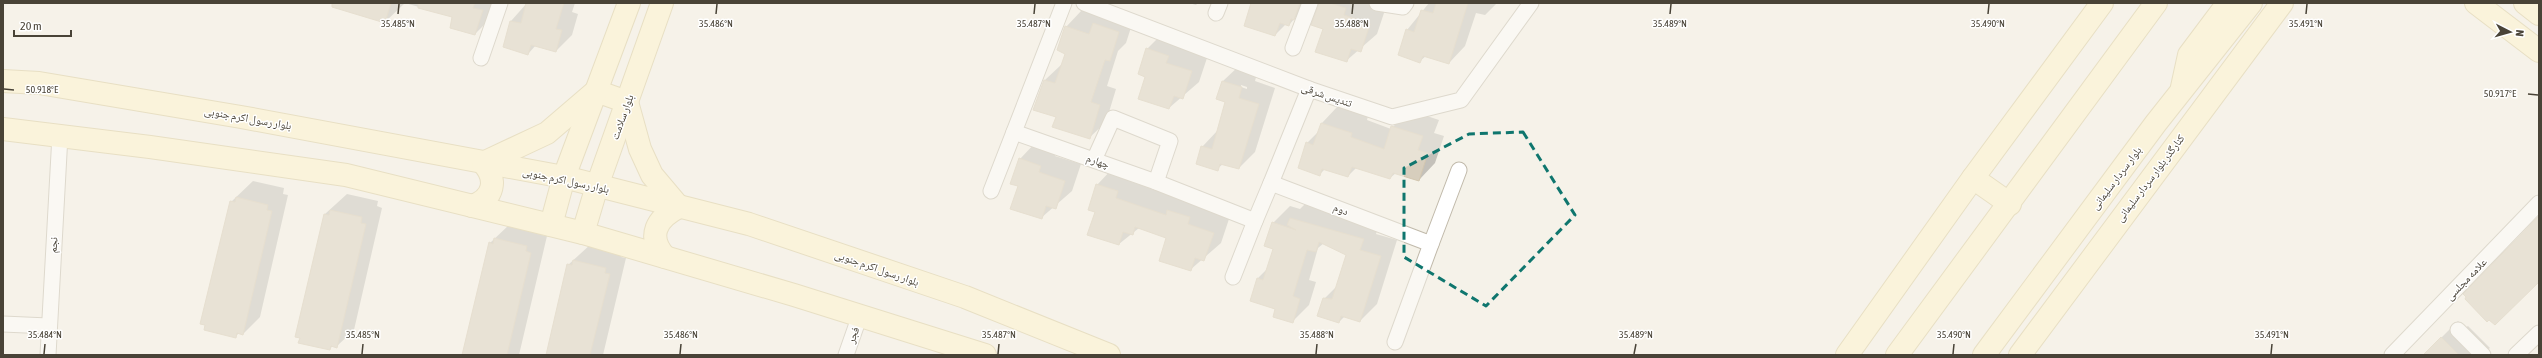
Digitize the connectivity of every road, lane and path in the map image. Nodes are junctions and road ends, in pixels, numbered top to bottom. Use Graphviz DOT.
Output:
graph roads {
  1 [pos="500,3"];
  2 [pos="629,3"];
  3 [pos="662,3"];
  4 [pos="1064,3"];
  5 [pos="1084,3"];
  6 [pos="1310,3"];
  7 [pos="1377,3"];
  8 [pos="1406,3"];
  9 [pos="1531,3"];
  10 [pos="2102,3"];
  11 [pos="2156,3"];
  12 [pos="2228,3"];
  13 [pos="2251,3"];
  14 [pos="2282,3"];
  15 [pos="2476,3"];
  16 [pos="2525,3"];
  17 [pos="2539,14"];
  18 [pos="1293,48"];
  19 [pos="2539,50"];
  20 [pos="481,58"];
  21 [pos="3,81"];
  22 [pos="1309,89"];
  23 [pos="2181,90"];
  24 [pos="596,91"];
  25 [pos="628,102"];
  26 [pos="3,129"];
  27 [pos="1014,132"];
  28 [pos="60,135"];
  29 [pos="1094,160"];
  30 [pos="483,162"];
  31 [pos="1459,170"];
  32 [pos="564,177"];
  33 [pos="1973,178"];
  34 [pos="1156,182"];
  35 [pos="1271,183"];
  36 [pos="597,186"];
  37 [pos="991,191"];
  38 [pos="2539,203"];
  39 [pos="2010,204"];
  40 [pos="472,206"];
  41 [pos="679,207"];
  42 [pos="1255,221"];
  43 [pos="551,225"];
  44 [pos="584,233"];
  45 [pos="2070,239"];
  46 [pos="1431,244"];
  47 [pos="2092,256"];
  48 [pos="665,257"];
  49 [pos="1232,277"];
  50 [pos="860,315"];
  51 [pos="3,324"];
  52 [pos="48,326"];
  53 [pos="2458,330"];
  54 [pos="2539,333"];
  55 [pos="1395,342"];
  56 [pos="48,355"];
  57 [pos="846,355"];
  58 [pos="985,355"];
  59 [pos="1109,355"];
  60 [pos="1847,355"];
  61 [pos="1897,355"];
  62 [pos="1984,355"];
  63 [pos="2020,355"];
  64 [pos="2392,355"];
  65 [pos="2483,355"];
  66 [pos="2516,355"];
  1 -- 20 [label="street"];
  2 -- 24 [label="main road"];
  3 -- 25 [label="main road, بلوار سلامت"];
  4 -- 27 [label="street"];
  5 -- 22 [label="street, تندیس شرقی"];
  6 -- 18 [label="street"];
  7 -- 8 [label="street"];
  9 -- 22 [label="street, تندیس شرقی"];
  10 -- 33 [label="main road"];
  11 -- 39 [label="main road"];
  12 -- 23 [label="main road"];
  13 -- 23 [label="main road, بلوار سردار سلیمانی"];
  14 -- 47 [label="main road, کنارگذر بلوار سردار سلیمانی"];
  15 -- 19 [label="main road"];
  16 -- 17 [label="main road"];
  21 -- 30 [label="main road, بلوار رسول اکرم جنوبی"];
  22 -- 35 [label="street"];
  23 -- 45 [label="main road, بلوار سردار سلیمانی"];
  24 -- 25 [label="main road"];
  24 -- 30 [label="main road"];
  24 -- 32 [label="main road"];
  25 -- 36 [label="main road, بلوار سلامت"];
  25 -- 41 [label="main road"];
  26 -- 28 [label="main road"];
  27 -- 29 [label="street, چهارم"];
  27 -- 37 [label="street"];
  28 -- 40 [label="main road"];
  28 -- 52 [label="street, نجم"];
  29 -- 34 [label="street, چهارم"];
  29 -- 34 [label="street"];
  30 -- 32 [label="main road, بلوار رسول اکرم جنوبی"];
  30 -- 40 [label="main road"];
  31 -- 46 [label="street"];
  32 -- 36 [label="main road, بلوار رسول اکرم جنوبی"];
  32 -- 43 [label="main road"];
  33 -- 39 [label="main road"];
  33 -- 60 [label="main road"];
  34 -- 42 [label="street, چهارم"];
  35 -- 42 [label="street"];
  35 -- 46 [label="street, دوم"];
  36 -- 41 [label="main road, بلوار رسول اکرم جنوبی"];
  36 -- 44 [label="main road, بلوار سلامت"];
  38 -- 64 [label="street, علامه مجلسی"];
  39 -- 61 [label="main road"];
  40 -- 43 [label="main road"];
  41 -- 48 [label="main road"];
  41 -- 59 [label="main road, بلوار رسول اکرم جنوبی"];
  42 -- 49 [label="street"];
  43 -- 44 [label="main road"];
  44 -- 48 [label="main road"];
  45 -- 47 [label="main road"];
  45 -- 62 [label="main road, بلوار سردار سلیمانی"];
  46 -- 55 [label="street"];
  47 -- 63 [label="main road, کنارگذر بلوار سردار سلیمانی"];
  48 -- 50 [label="main road"];
  50 -- 57 [label="street, فجر"];
  50 -- 58 [label="main road"];
  51 -- 52 [label="street"];
  52 -- 56 [label="street, نجم"];
  53 -- 65 [label="street"];
  54 -- 66 [label="street"];
}
